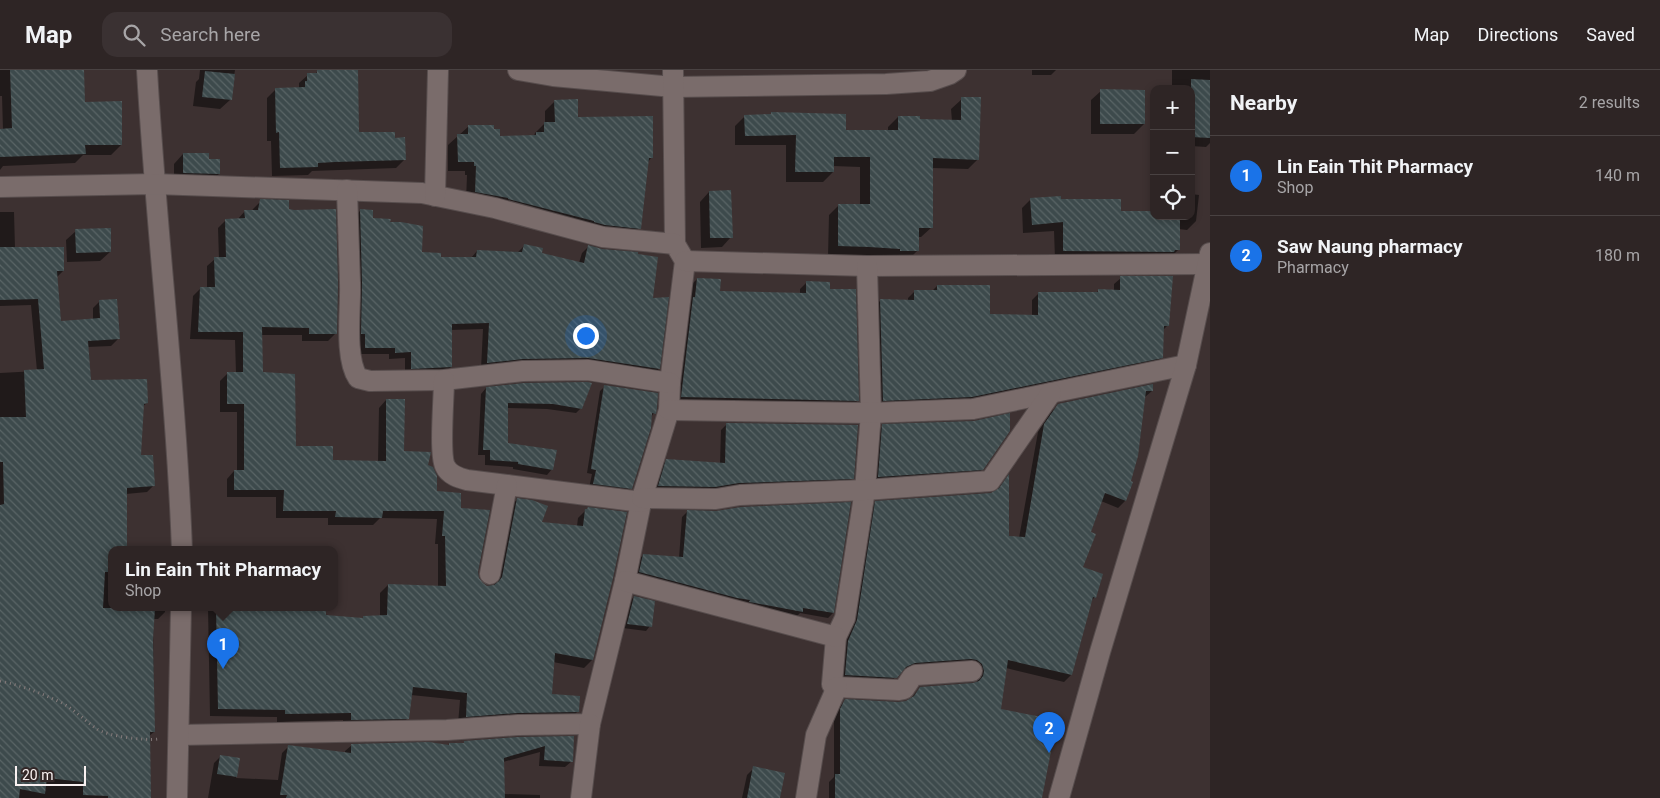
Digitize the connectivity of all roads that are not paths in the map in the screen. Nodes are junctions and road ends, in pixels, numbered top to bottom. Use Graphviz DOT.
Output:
graph roads {
  1 [pos="147,70"];
  2 [pos="438,70"];
  3 [pos="518,70"];
  4 [pos="956,70"];
  5 [pos="673,78"];
  6 [pos="154,184"];
  7 [pos="0,187"];
  8 [pos="347,190"];
  9 [pos="435,196"];
  10 [pos="680,252"];
  11 [pos="1209,260"];
  12 [pos="867,266"];
  13 [pos="1186,365"];
  14 [pos="444,380"];
  15 [pos="670,383"];
  16 [pos="1051,393"];
  17 [pos="669,410"];
  18 [pos="871,412"];
  19 [pos="507,485"];
  20 [pos="865,490"];
  21 [pos="642,500"];
  22 [pos="182,546"];
  23 [pos="490,574"];
  24 [pos="625,581"];
  25 [pos="181,611"];
  26 [pos="836,637"];
  27 [pos="972,671"];
  28 [pos="837,687"];
  29 [pos="590,724"];
  30 [pos="179,735"];
  31 [pos="177,798"];
  32 [pos="580,798"];
  33 [pos="806,798"];
  34 [pos="1059,798"];
  1 -- 6 [label="street"];
  2 -- 9 [label="street"];
  3 -- 5 [label="street"];
  4 -- 5 [label="street"];
  5 -- 10 [label="street"];
  6 -- 7 [label="street"];
  6 -- 8 [label="street"];
  6 -- 22 [label="street"];
  8 -- 9 [label="street"];
  8 -- 14 [label="street"];
  9 -- 10 [label="street"];
  10 -- 12 [label="street"];
  10 -- 15 [label="street"];
  11 -- 12 [label="street"];
  11 -- 13 [label="street"];
  12 -- 18 [label="street"];
  13 -- 16 [label="street"];
  13 -- 34 [label="street"];
  14 -- 15 [label="street"];
  14 -- 19 [label="street"];
  15 -- 17 [label="street"];
  16 -- 18 [label="street"];
  16 -- 20 [label="street"];
  17 -- 18 [label="street"];
  17 -- 21 [label="street"];
  18 -- 20 [label="street"];
  19 -- 21 [label="street"];
  19 -- 23 [label="street"];
  20 -- 21 [label="street"];
  20 -- 26 [label="street"];
  21 -- 24 [label="street"];
  24 -- 26 [label="street"];
  24 -- 29 [label="street"];
  25 -- 30 [label="street"];
  26 -- 28 [label="street"];
  27 -- 28 [label="street"];
  28 -- 33 [label="street"];
  29 -- 30 [label="street"];
  29 -- 32 [label="street"];
  30 -- 31 [label="street"];
}
